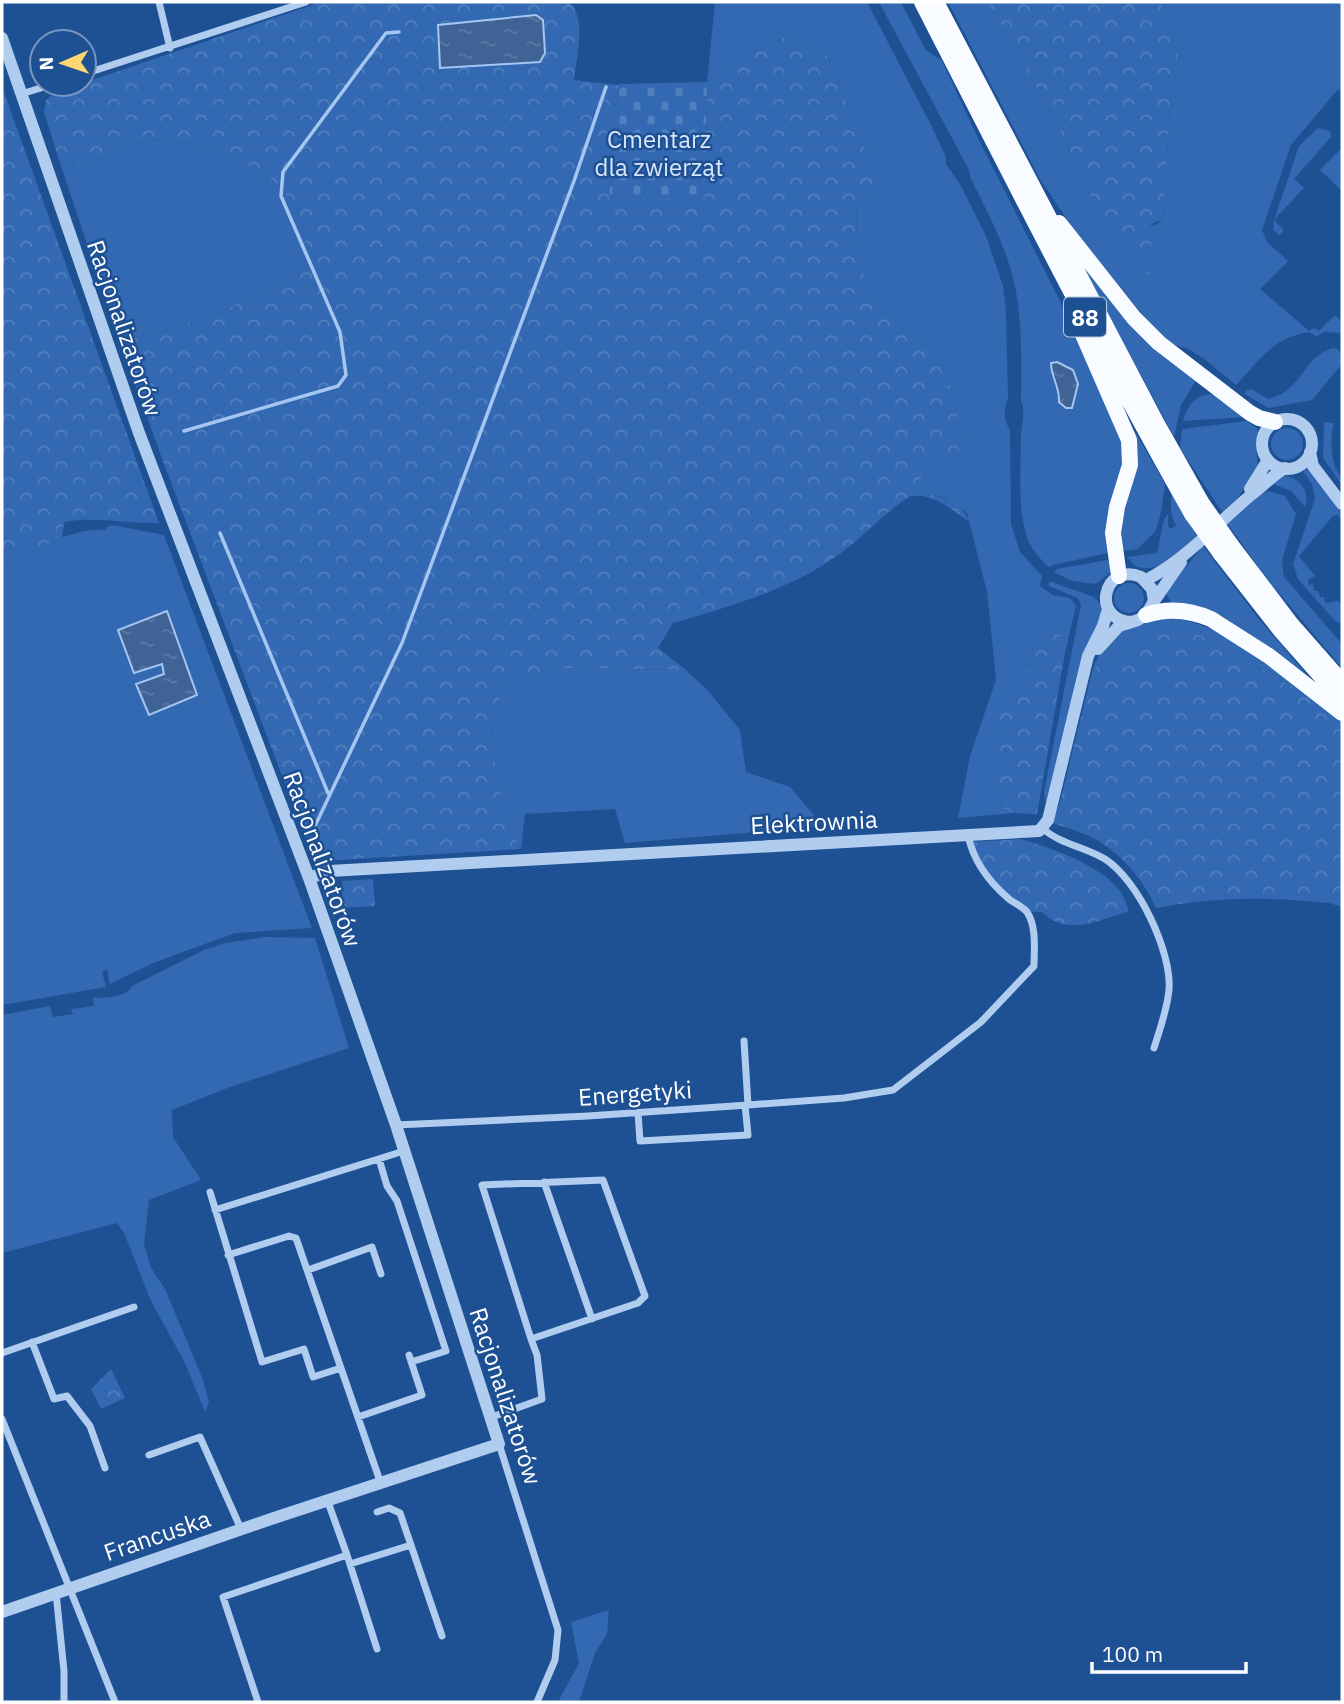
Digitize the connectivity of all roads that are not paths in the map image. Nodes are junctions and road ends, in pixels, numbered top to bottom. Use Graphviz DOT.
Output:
graph roads {
  1 [pos="159,2"];
  2 [pos="306,2"];
  3 [pos="922,2"];
  4 [pos="936,2"];
  5 [pos="2,38"];
  6 [pos="170,48"];
  7 [pos="98,70"];
  8 [pos="28,92"];
  9 [pos="21,94"];
  10 [pos="1026,190"];
  11 [pos="1275,422"];
  12 [pos="1310,452"];
  13 [pos="1268,460"];
  14 [pos="1285,468"];
  15 [pos="1241,502"];
  16 [pos="1342,504"];
  17 [pos="1226,550"];
  18 [pos="1187,554"];
  19 [pos="1119,576"];
  20 [pos="1146,580"];
  21 [pos="1108,609"];
  22 [pos="1145,613"];
  23 [pos="1085,671"];
  24 [pos="1342,682"];
  25 [pos="1342,700"];
  26 [pos="1342,713"];
  27 [pos="1042,828"];
  28 [pos="968,835"];
  29 [pos="309,878"];
  30 [pos="744,1041"];
  31 [pos="1154,1048"];
  32 [pos="747,1105"];
  33 [pos="638,1113"];
  34 [pos="396,1125"];
  35 [pos="404,1151"];
  36 [pos="379,1159"];
  37 [pos="544,1182"];
  38 [pos="210,1192"];
  39 [pos="215,1210"];
  40 [pos="228,1255"];
  41 [pos="308,1270"];
  42 [pos="381,1275"];
  43 [pos="134,1307"];
  44 [pos="592,1319"];
  45 [pos="531,1339"];
  46 [pos="33,1342"];
  47 [pos="2,1353"];
  48 [pos="341,1368"];
  49 [pos="358,1417"];
  50 [pos="492,1417"];
  51 [pos="2,1419"];
  52 [pos="499,1444"];
  53 [pos="149,1455"];
  54 [pos="105,1468"];
  55 [pos="381,1484"];
  56 [pos="328,1502"];
  57 [pos="377,1512"];
  58 [pos="241,1529"];
  59 [pos="411,1545"];
  60 [pos="347,1555"];
  61 [pos="350,1564"];
  62 [pos="62,1591"];
  63 [pos="2,1612"];
  64 [pos="442,1636"];
  65 [pos="377,1649"];
  66 [pos="64,1702"];
  67 [pos="116,1702"];
  68 [pos="258,1702"];
  69 [pos="537,1702"];
  1 -- 6 [label="street"];
  2 -- 6 [label="street"];
  3 -- 10 [label="main road, 88"];
  4 -- 10 [label="main road, 88"];
  5 -- 9 [label="street, Racjonalizatorów"];
  6 -- 7 [label="street"];
  8 -- 9 [label="street"];
  9 -- 29 [label="street, Racjonalizatorów"];
  10 -- 11 [label="main road"];
  10 -- 17 [label="main road, 88, bridge"];
  10 -- 19 [label="main road"];
  11 -- 12 [label="street"];
  11 -- 13 [label="street"];
  12 -- 14 [label="street"];
  12 -- 16 [label="street"];
  13 -- 14 [label="street"];
  13 -- 15 [label="street"];
  14 -- 15 [label="street"];
  15 -- 18 [label="street"];
  17 -- 24 [label="main road, 88"];
  17 -- 25 [label="main road, 88"];
  18 -- 20 [label="street"];
  18 -- 22 [label="street"];
  19 -- 20 [label="street"];
  19 -- 21 [label="street"];
  20 -- 22 [label="street"];
  21 -- 22 [label="street"];
  21 -- 23 [label="street"];
  22 -- 23 [label="street"];
  22 -- 26 [label="main road"];
  23 -- 27 [label="street"];
  27 -- 28 [label="street, Elektrownia"];
  27 -- 31 [label="street"];
  28 -- 29 [label="street, Elektrownia"];
  28 -- 32 [label="street, Energetyki"];
  29 -- 34 [label="street, Racjonalizatorów"];
  30 -- 32 [label="street"];
  32 -- 33 [label="street, Energetyki"];
  32 -- 33 [label="street"];
  33 -- 34 [label="street, Energetyki"];
  34 -- 35 [label="street, Racjonalizatorów"];
  35 -- 36 [label="street"];
  35 -- 50 [label="street, Racjonalizatorów"];
  36 -- 39 [label="street"];
  36 -- 49 [label="street"];
  37 -- 44 [label="street"];
  37 -- 44 [label="street"];
  37 -- 45 [label="street"];
  38 -- 39 [label="street"];
  39 -- 40 [label="street"];
  40 -- 41 [label="street"];
  40 -- 48 [label="street"];
  41 -- 42 [label="street"];
  41 -- 48 [label="street"];
  43 -- 46 [label="street"];
  44 -- 45 [label="street"];
  45 -- 50 [label="street"];
  46 -- 47 [label="street"];
  46 -- 54 [label="street"];
  48 -- 49 [label="street"];
  49 -- 55 [label="street"];
  50 -- 52 [label="street, Racjonalizatorów"];
  51 -- 62 [label="street"];
  52 -- 55 [label="street, Francuska"];
  52 -- 69 [label="street, Racjonalizatorów"];
  53 -- 58 [label="street"];
  55 -- 56 [label="street, Francuska"];
  56 -- 58 [label="street, Francuska"];
  56 -- 60 [label="street"];
  57 -- 59 [label="street"];
  58 -- 62 [label="street, Francuska"];
  59 -- 61 [label="street"];
  59 -- 64 [label="street"];
  60 -- 61 [label="street"];
  60 -- 68 [label="street"];
  61 -- 65 [label="street"];
  62 -- 63 [label="street, Francuska"];
  62 -- 66 [label="street"];
  62 -- 67 [label="street"];
}
